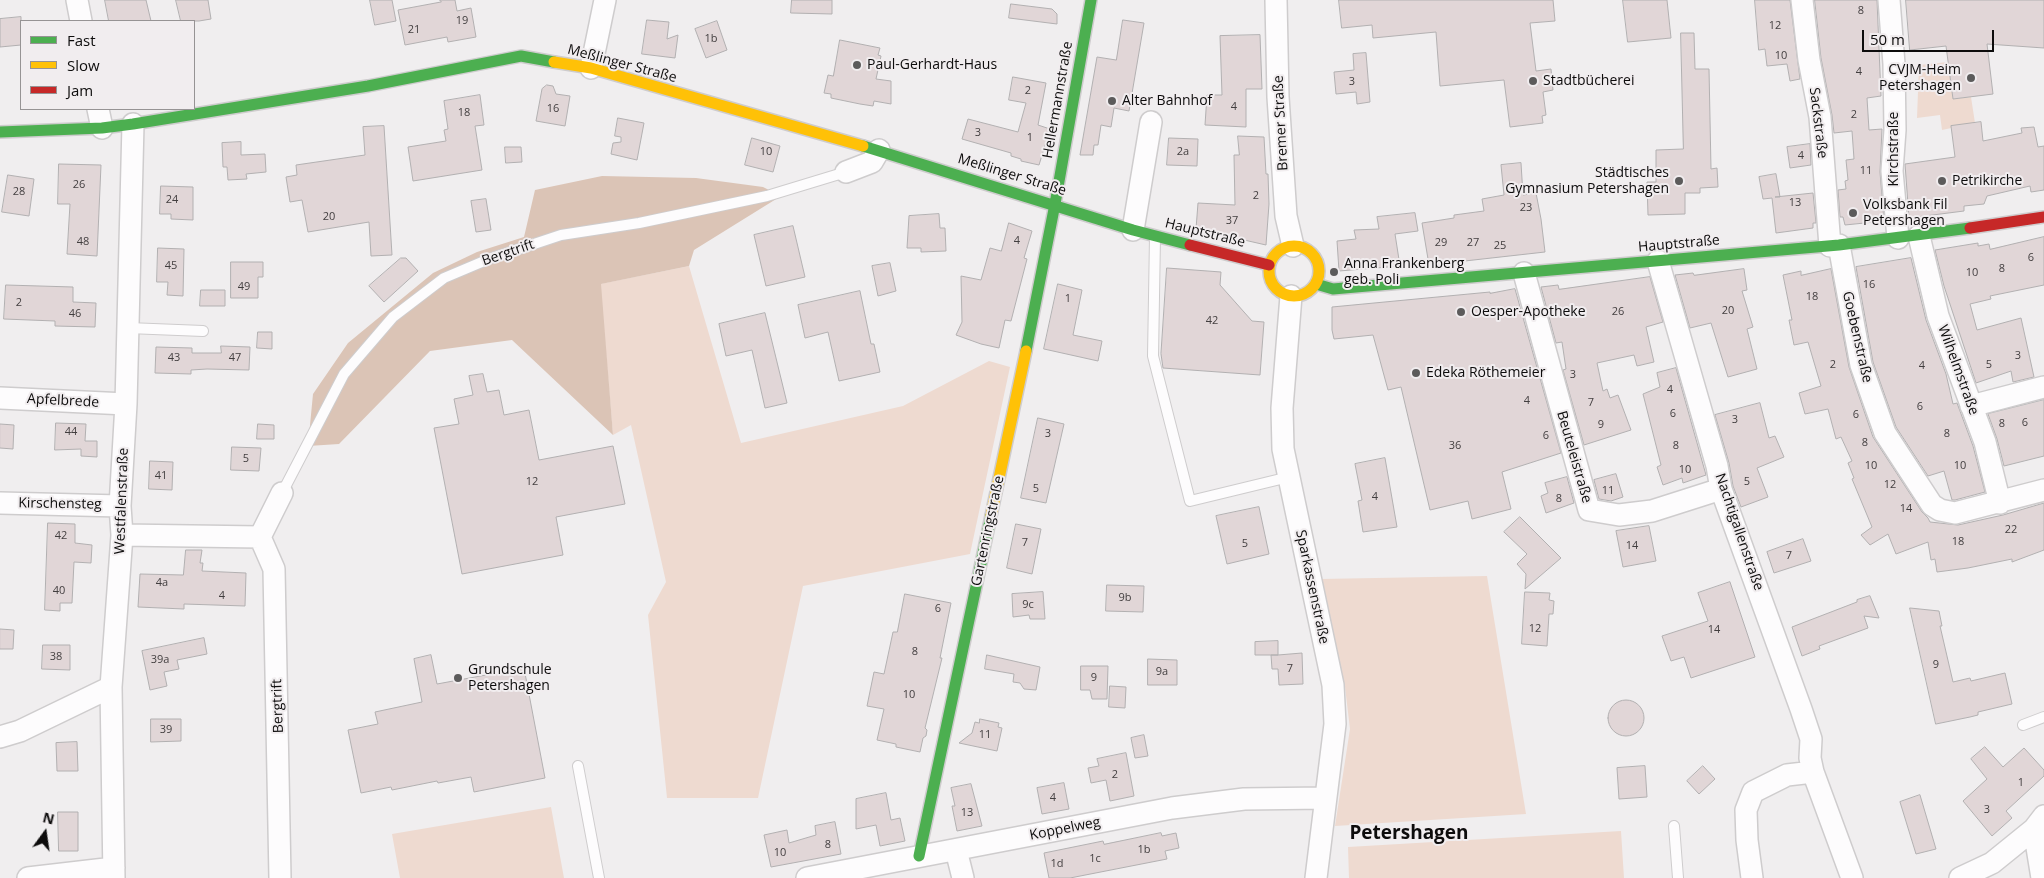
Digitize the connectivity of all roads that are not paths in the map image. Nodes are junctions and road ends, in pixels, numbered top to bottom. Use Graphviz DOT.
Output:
graph roads {
  1 [pos="76,0"];
  2 [pos="605,0"];
  3 [pos="1091,0"];
  4 [pos="1276,0"];
  5 [pos="1802,0"];
  6 [pos="1889,0"];
  7 [pos="81,20"];
  8 [pos="591,68"];
  9 [pos="100,118"];
  10 [pos="1151,122"];
  11 [pos="133,124"];
  12 [pos="0,132"];
  13 [pos="880,150"];
  14 [pos="846,172"];
  15 [pos="1055,204"];
  16 [pos="2044,216"];
  17 [pos="1133,230"];
  18 [pos="1155,236"];
  19 [pos="1909,237"];
  20 [pos="1293,246"];
  21 [pos="1834,246"];
  22 [pos="1658,261"];
  23 [pos="1269,265"];
  24 [pos="1524,274"];
  25 [pos="1316,284"];
  26 [pos="1291,296"];
  27 [pos="128,328"];
  28 [pos="203,331"];
  29 [pos="2044,387"];
  30 [pos="0,398"];
  31 [pos="126,404"];
  32 [pos="1972,406"];
  33 [pos="1289,477"];
  34 [pos="1721,489"];
  35 [pos="2044,490"];
  36 [pos="282,493"];
  37 [pos="0,503"];
  38 [pos="2000,503"];
  39 [pos="120,506"];
  40 [pos="122,535"];
  41 [pos="260,537"];
  42 [pos="111,688"];
  43 [pos="2044,717"];
  44 [pos="2023,725"];
  45 [pos="0,738"];
  46 [pos="578,766"];
  47 [pos="1812,772"];
  48 [pos="1326,798"];
  49 [pos="2039,823"];
  50 [pos="1674,826"];
  51 [pos="956,850"];
  52 [pos="918,856"];
  53 [pos="114,873"];
  54 [pos="28,878"];
  55 [pos="280,878"];
  56 [pos="599,878"];
  57 [pos="807,878"];
  58 [pos="963,878"];
  59 [pos="1316,878"];
  60 [pos="1678,878"];
  61 [pos="1752,878"];
  62 [pos="1852,878"];
  63 [pos="1960,878"];
  64 [pos="2042,878"];
  1 -- 7 [label="street"];
  2 -- 8 [label="street"];
  3 -- 15 [label="street, Hellermannstraße"];
  4 -- 20 [label="street, Bremer Straße"];
  5 -- 21 [label="street, Sackstraße"];
  6 -- 19 [label="street, Kirchstraße"];
  8 -- 11 [label="street, Meßlinger Straße"];
  8 -- 13 [label="street, Meßlinger Straße"];
  9 -- 11 [label="street, Meßlinger Straße"];
  9 -- 12 [label="street, Meßlinger Straße"];
  10 -- 17 [label="street"];
  11 -- 27 [label="street, Westfalenstraße"];
  13 -- 14 [label="street, Bergtrift"];
  13 -- 15 [label="street, Meßlinger Straße"];
  14 -- 36 [label="lane, Bergtrift"];
  15 -- 17 [label="street, Meßlinger Straße"];
  15 -- 52 [label="street, Gartenringstraße"];
  16 -- 19 [label="street, Hauptstraße"];
  17 -- 18 [label="street, Hauptstraße"];
  18 -- 23 [label="street, Hauptstraße"];
  18 -- 33 [label="lane"];
  19 -- 21 [label="street, Hauptstraße"];
  19 -- 32 [label="street, Wilhelmstraße"];
  20 -- 23 [label="street"];
  20 -- 25 [label="street"];
  21 -- 22 [label="street, Hauptstraße"];
  21 -- 38 [label="street, Goebenstraße"];
  22 -- 24 [label="street, Hauptstraße"];
  22 -- 34 [label="street, Nachtigallenstraße"];
  23 -- 26 [label="street"];
  24 -- 25 [label="street, Hauptstraße"];
  24 -- 34 [label="street, Beuteleistraße"];
  25 -- 26 [label="street"];
  26 -- 33 [label="street, Sparkassenstraße"];
  27 -- 28 [label="lane"];
  27 -- 31 [label="street, Westfalenstraße"];
  29 -- 32 [label="street"];
  30 -- 31 [label="street, Apfelbrede"];
  31 -- 39 [label="street, Westfalenstraße"];
  32 -- 38 [label="street, Wilhelmstraße"];
  33 -- 48 [label="street, Sparkassenstraße"];
  34 -- 47 [label="street, Nachtigallenstraße"];
  35 -- 38 [label="street, Goebenstraße"];
  36 -- 41 [label="street, Bergtrift"];
  37 -- 39 [label="street, Kirschensteg"];
  39 -- 40 [label="street, Westfalenstraße"];
  40 -- 41 [label="street"];
  40 -- 42 [label="street, Westfalenstraße"];
  41 -- 55 [label="street, Bergtrift"];
  42 -- 45 [label="street"];
  42 -- 53 [label="street, Westfalenstraße"];
  43 -- 44 [label="lane"];
  46 -- 56 [label="lane"];
  47 -- 61 [label="street"];
  47 -- 62 [label="street, Nachtigallenstraße"];
  48 -- 51 [label="street, Koppelweg"];
  48 -- 59 [label="street, Sparkassenstraße"];
  49 -- 63 [label="street"];
  49 -- 64 [label="street"];
  50 -- 60 [label="lane"];
  51 -- 52 [label="street, Koppelweg"];
  51 -- 58 [label="street"];
  52 -- 57 [label="street, Koppelweg"];
  53 -- 54 [label="street"];
}
